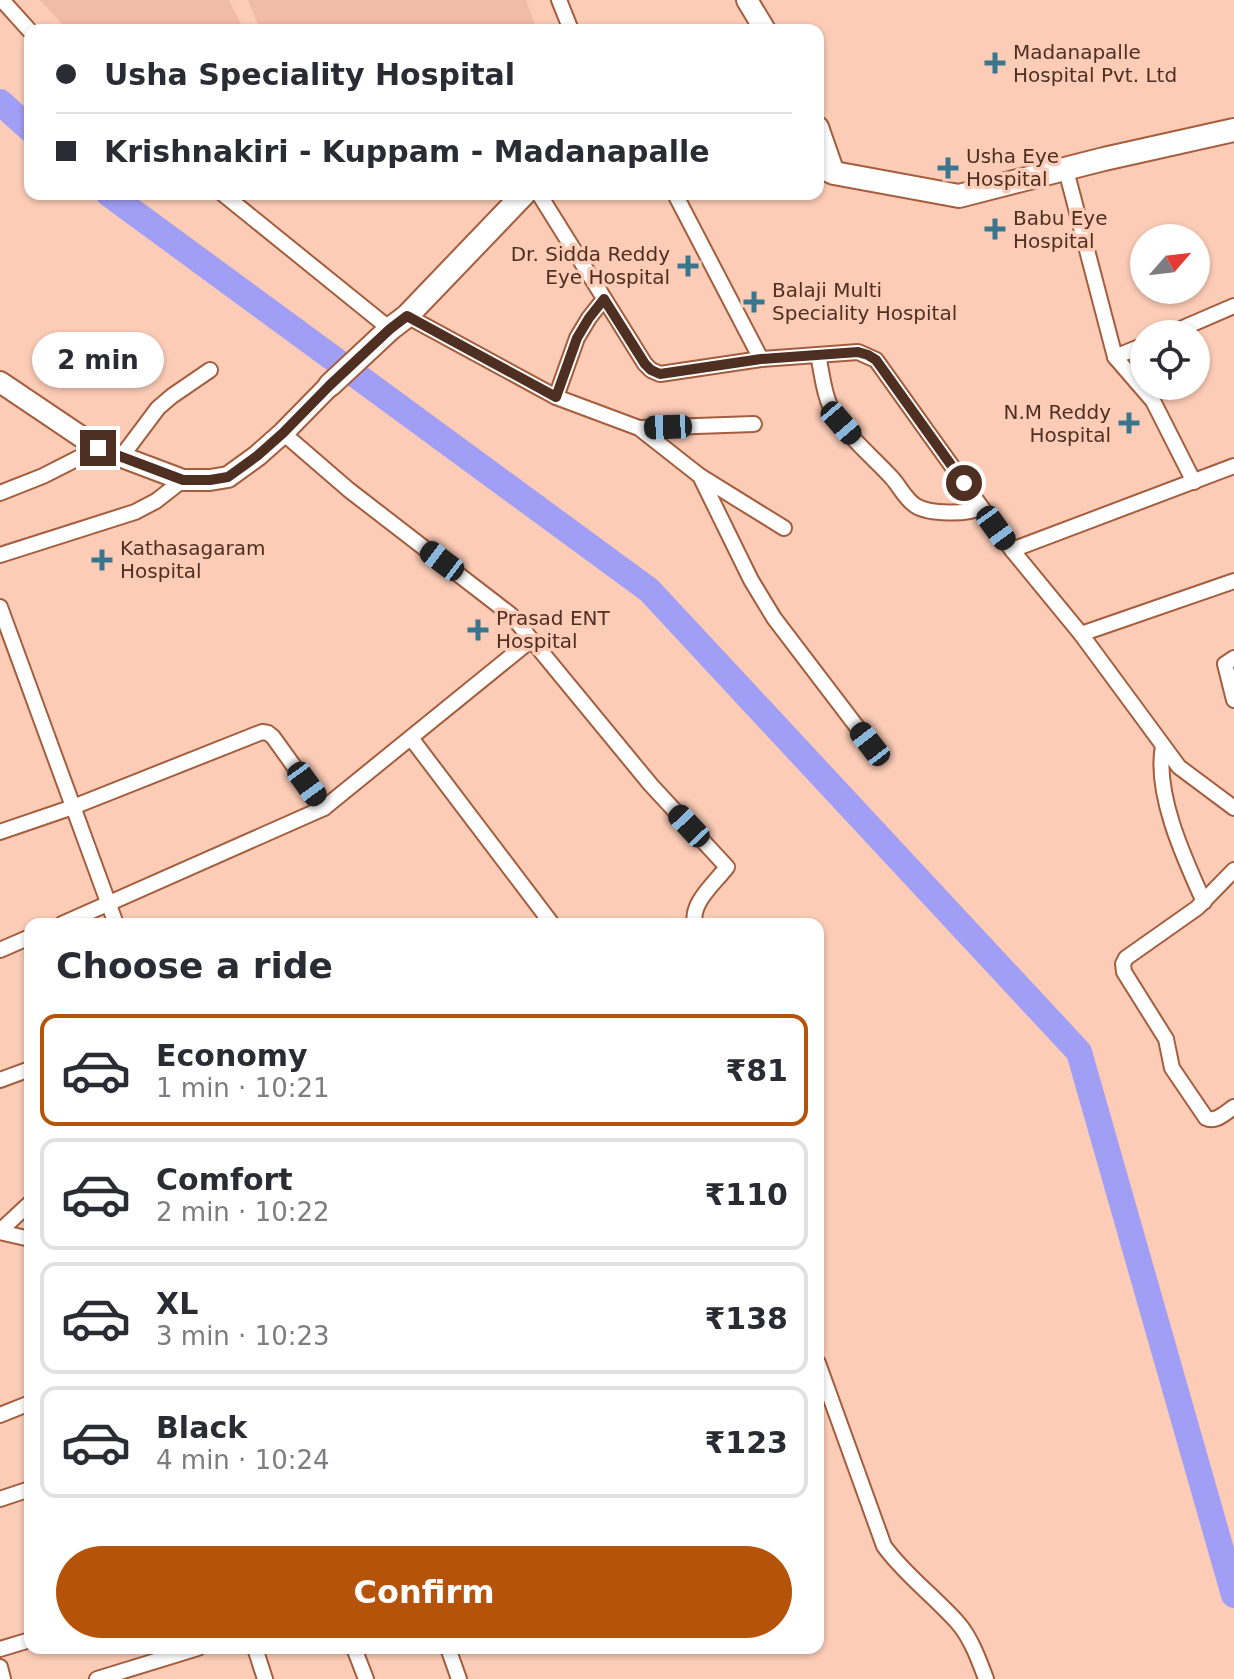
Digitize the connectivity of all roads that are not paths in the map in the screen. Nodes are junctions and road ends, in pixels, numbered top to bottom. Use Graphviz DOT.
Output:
graph roads {
  1 [pos="2,0"];
  2 [pos="559,0"];
  3 [pos="747,0"];
  4 [pos="24,24"];
  5 [pos="569,24"];
  6 [pos="761,24"];
  7 [pos="1234,130"];
  8 [pos="826,169"];
  9 [pos="1066,170"];
  10 [pos="231,200"];
  11 [pos="518,200"];
  12 [pos="543,200"];
  13 [pos="678,200"];
  14 [pos="604,299"];
  15 [pos="1234,306"];
  16 [pos="1202,320"];
  17 [pos="395,326"];
  18 [pos="1130,351"];
  19 [pos="818,355"];
  20 [pos="1115,357"];
  21 [pos="761,359"];
  22 [pos="210,370"];
  23 [pos="0,382"];
  24 [pos="330,385"];
  25 [pos="556,397"];
  26 [pos="754,424"];
  27 [pos="639,428"];
  28 [pos="283,433"];
  29 [pos="98,448"];
  30 [pos="122,456"];
  31 [pos="1234,466"];
  32 [pos="700,476"];
  33 [pos="183,480"];
  34 [pos="1194,482"];
  35 [pos="0,493"];
  36 [pos="981,507"];
  37 [pos="784,528"];
  38 [pos="1012,550"];
  39 [pos="0,555"];
  40 [pos="1234,581"];
  41 [pos="0,607"];
  42 [pos="1081,634"];
  43 [pos="531,640"];
  44 [pos="1234,658"];
  45 [pos="1234,700"];
  46 [pos="411,738"];
  47 [pos="870,744"];
  48 [pos="1163,746"];
  49 [pos="73,807"];
  50 [pos="324,808"];
  51 [pos="1234,808"];
  52 [pos="0,832"];
  53 [pos="1234,870"];
  54 [pos="1204,902"];
  55 [pos="109,904"];
  56 [pos="76,918"];
  57 [pos="114,918"];
  58 [pos="547,918"];
  59 [pos="693,918"];
  60 [pos="24,940"];
  61 [pos="0,950"];
  62 [pos="24,1071"];
  63 [pos="0,1080"];
  64 [pos="1234,1107"];
  65 [pos="24,1209"];
  66 [pos="0,1232"];
  67 [pos="24,1238"];
  68 [pos="824,1380"];
  69 [pos="24,1405"];
  70 [pos="0,1415"];
  71 [pos="24,1491"];
  72 [pos="0,1499"];
  73 [pos="24,1642"];
  74 [pos="0,1649"];
  75 [pos="178,1654"];
  76 [pos="257,1654"];
  77 [pos="356,1654"];
  78 [pos="450,1654"];
  79 [pos="0,1667"];
  80 [pos="3,1679"];
  81 [pos="97,1679"];
  82 [pos="265,1679"];
  83 [pos="366,1679"];
  84 [pos="459,1679"];
  85 [pos="986,1679"];
  1 -- 4 [label="street"];
  2 -- 5 [label="street"];
  3 -- 6 [label="street"];
  7 -- 9 [label="main road"];
  8 -- 9 [label="main road"];
  9 -- 20 [label="street"];
  10 -- 17 [label="street"];
  11 -- 17 [label="main road"];
  12 -- 14 [label="street"];
  13 -- 21 [label="street"];
  14 -- 21 [label="street"];
  14 -- 25 [label="street"];
  15 -- 16 [label="street"];
  17 -- 24 [label="main road"];
  17 -- 25 [label="street"];
  18 -- 20 [label="street"];
  19 -- 21 [label="street"];
  19 -- 36 [label="street"];
  19 -- 36 [label="street"];
  20 -- 34 [label="street"];
  22 -- 30 [label="street"];
  23 -- 29 [label="street"];
  24 -- 28 [label="street"];
  25 -- 27 [label="street"];
  26 -- 27 [label="street"];
  27 -- 32 [label="street"];
  28 -- 33 [label="street"];
  28 -- 43 [label="street"];
  29 -- 30 [label="street"];
  29 -- 35 [label="street"];
  30 -- 33 [label="street"];
  31 -- 34 [label="street"];
  32 -- 37 [label="street"];
  32 -- 47 [label="street"];
  33 -- 39 [label="street"];
  34 -- 38 [label="street"];
  36 -- 38 [label="street"];
  38 -- 42 [label="street"];
  40 -- 42 [label="street"];
  41 -- 49 [label="street"];
  42 -- 48 [label="street"];
  43 -- 46 [label="street"];
  43 -- 59 [label="street"];
  44 -- 45 [label="street"];
  46 -- 50 [label="street"];
  46 -- 58 [label="street"];
  48 -- 51 [label="street"];
  48 -- 54 [label="street"];
  49 -- 50 [label="street"];
  49 -- 52 [label="street"];
  49 -- 55 [label="street"];
  50 -- 55 [label="street"];
  53 -- 54 [label="street"];
  54 -- 64 [label="street"];
  55 -- 56 [label="street"];
  55 -- 57 [label="street"];
  60 -- 61 [label="street"];
  62 -- 63 [label="street"];
  65 -- 66 [label="street"];
  66 -- 67 [label="street"];
  68 -- 85 [label="street"];
  69 -- 70 [label="street"];
  71 -- 72 [label="street"];
  73 -- 74 [label="street"];
  75 -- 81 [label="street"];
  76 -- 82 [label="street"];
  77 -- 83 [label="street"];
  78 -- 84 [label="street"];
  79 -- 80 [label="street"];
}
